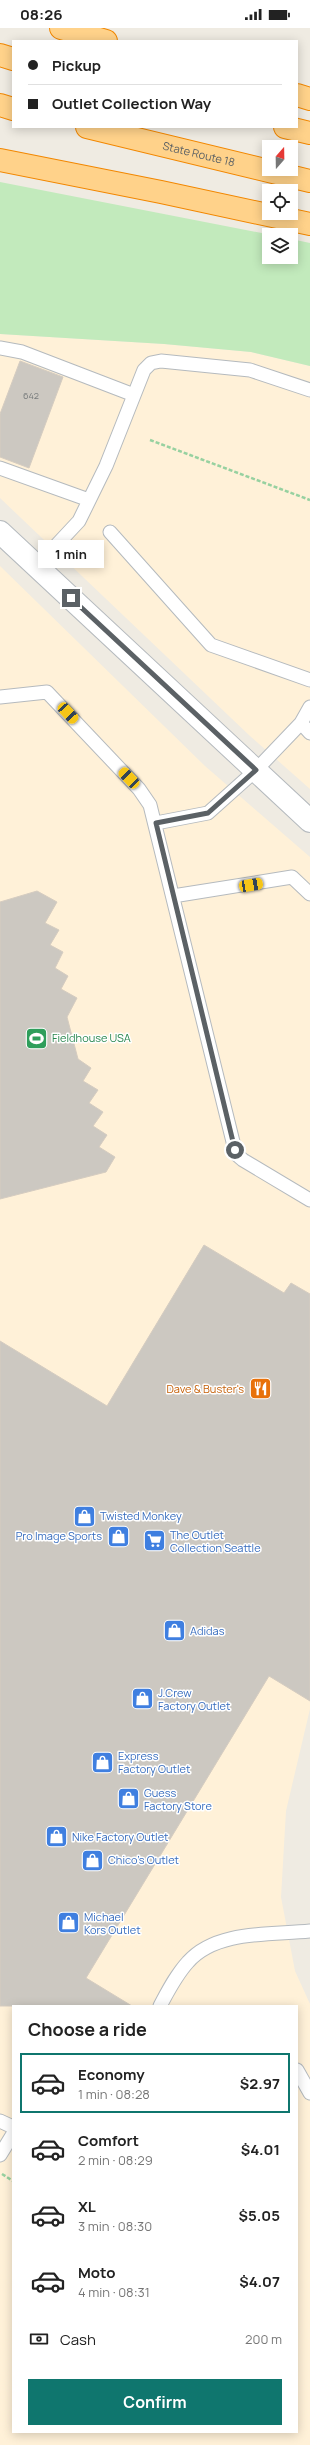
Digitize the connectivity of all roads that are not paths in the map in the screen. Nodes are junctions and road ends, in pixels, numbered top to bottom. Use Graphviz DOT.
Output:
graph roads {
  1 [pos="61,28"];
  2 [pos="103,40"];
  3 [pos="0,55"];
  4 [pos="12,58"];
  5 [pos="298,96"];
  6 [pos="310,99"];
  7 [pos="0,105"];
  8 [pos="12,109"];
  9 [pos="91,128"];
  10 [pos="289,128"];
  11 [pos="310,133"];
  12 [pos="0,160"];
  13 [pos="310,181"];
  14 [pos="310,224"];
  15 [pos="0,348"];
  16 [pos="310,390"];
  17 [pos="134,395"];
  18 [pos="0,468"];
  19 [pos="89,500"];
  20 [pos="0,532"];
  21 [pos="110,532"];
  22 [pos="36,566"];
  23 [pos="310,680"];
  24 [pos="0,697"];
  25 [pos="310,707"];
  26 [pos="305,728"];
  27 [pos="256,770"];
  28 [pos="310,821"];
  29 [pos="156,823"];
  30 [pos="310,894"];
  31 [pos="174,896"];
  32 [pos="310,1200"];
  33 [pos="310,1931"];
  34 [pos="161,2005"];
  35 [pos="298,2072"];
  36 [pos="310,2093"];
  37 [pos="0,2121"];
  38 [pos="12,2127"];
  39 [pos="12,2136"];
  40 [pos="0,2155"];
  1 -- 2 [label="highway"];
  3 -- 4 [label="highway"];
  5 -- 6 [label="highway"];
  7 -- 8 [label="highway"];
  9 -- 13 [label="highway, State Route 18"];
  10 -- 11 [label="highway"];
  12 -- 14 [label="highway"];
  15 -- 17 [label="lane"];
  16 -- 17 [label="lane"];
  17 -- 19 [label="lane"];
  18 -- 19 [label="lane"];
  19 -- 22 [label="lane"];
  20 -- 22 [label="street"];
  21 -- 23 [label="lane"];
  22 -- 27 [label="street"];
  24 -- 29 [label="lane"];
  25 -- 26 [label="lane"];
  26 -- 27 [label="lane"];
  27 -- 28 [label="street"];
  27 -- 29 [label="lane"];
  29 -- 31 [label="lane"];
  30 -- 31 [label="lane"];
  31 -- 32 [label="lane"];
  33 -- 34 [label="lane"];
  35 -- 36 [label="lane"];
  37 -- 38 [label="lane"];
  39 -- 40 [label="lane"];
}
